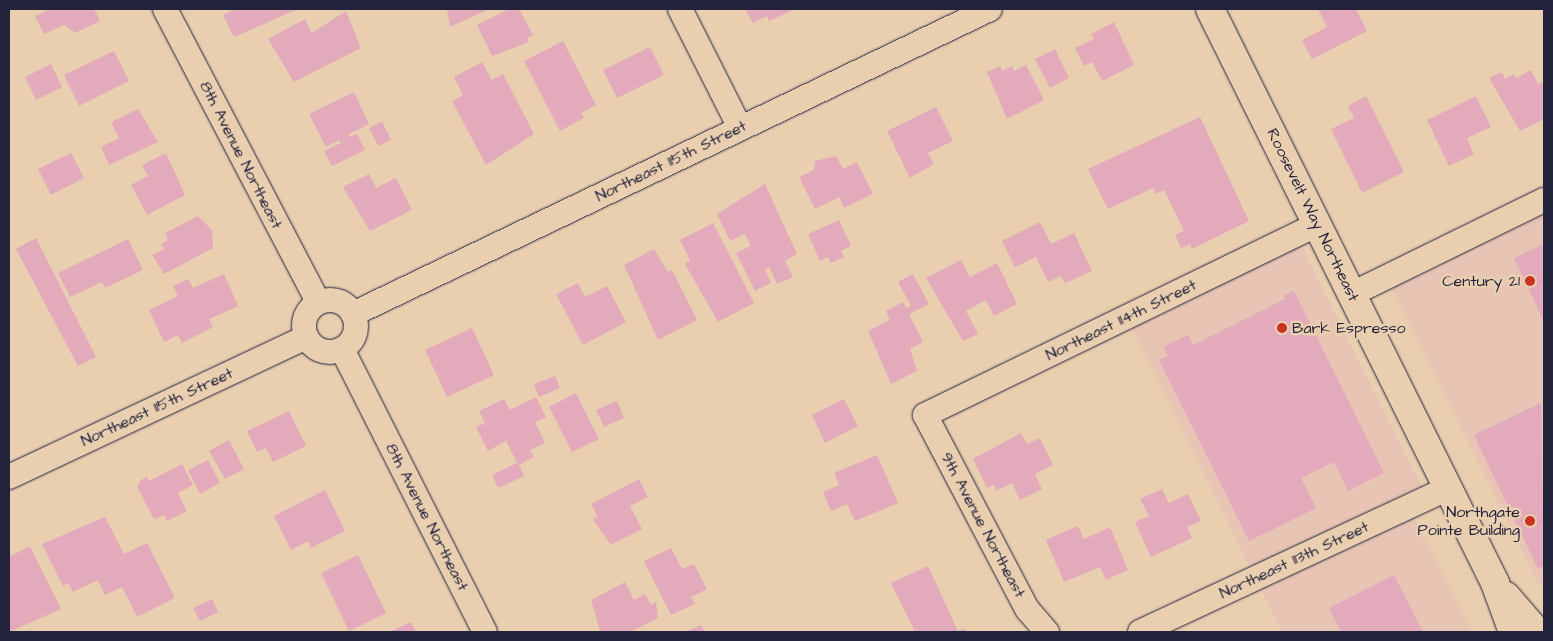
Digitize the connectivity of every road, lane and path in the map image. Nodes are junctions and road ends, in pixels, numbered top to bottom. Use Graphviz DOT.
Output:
graph roads {
  1 [pos="165,9"];
  2 [pos="680,9"];
  3 [pos="990,9"];
  4 [pos="1210,9"];
  5 [pos="740,128"];
  6 [pos="1544,200"];
  7 [pos="1317,224"];
  8 [pos="1352,294"];
  9 [pos="318,302"];
  10 [pos="353,314"];
  11 [pos="306,336"];
  12 [pos="342,349"];
  13 [pos="925,415"];
  14 [pos="9,478"];
  15 [pos="1449,488"];
  16 [pos="1533,631"];
  17 [pos="485,632"];
  18 [pos="1047,632"];
  19 [pos="1140,632"];
  1 -- 9 [label="street, 8th Avenue Northeast"];
  2 -- 5 [label="street"];
  3 -- 5 [label="street, Northeast 115th Street"];
  4 -- 7 [label="street, Roosevelt Way Northeast"];
  5 -- 10 [label="street, Northeast 115th Street"];
  6 -- 8 [label="street"];
  7 -- 8 [label="street, Roosevelt Way Northeast"];
  7 -- 13 [label="street, Northeast 114th Street"];
  8 -- 15 [label="street, Roosevelt Way Northeast"];
  9 -- 10 [label="street"];
  9 -- 11 [label="street"];
  10 -- 12 [label="street"];
  11 -- 12 [label="street"];
  11 -- 14 [label="street, Northeast 115th Street"];
  12 -- 17 [label="street, 8th Avenue Northeast"];
  13 -- 18 [label="street, 9th Avenue Northeast"];
  15 -- 16 [label="street, Roosevelt Way Northeast"];
  15 -- 19 [label="street, Northeast 113th Street"];
}
